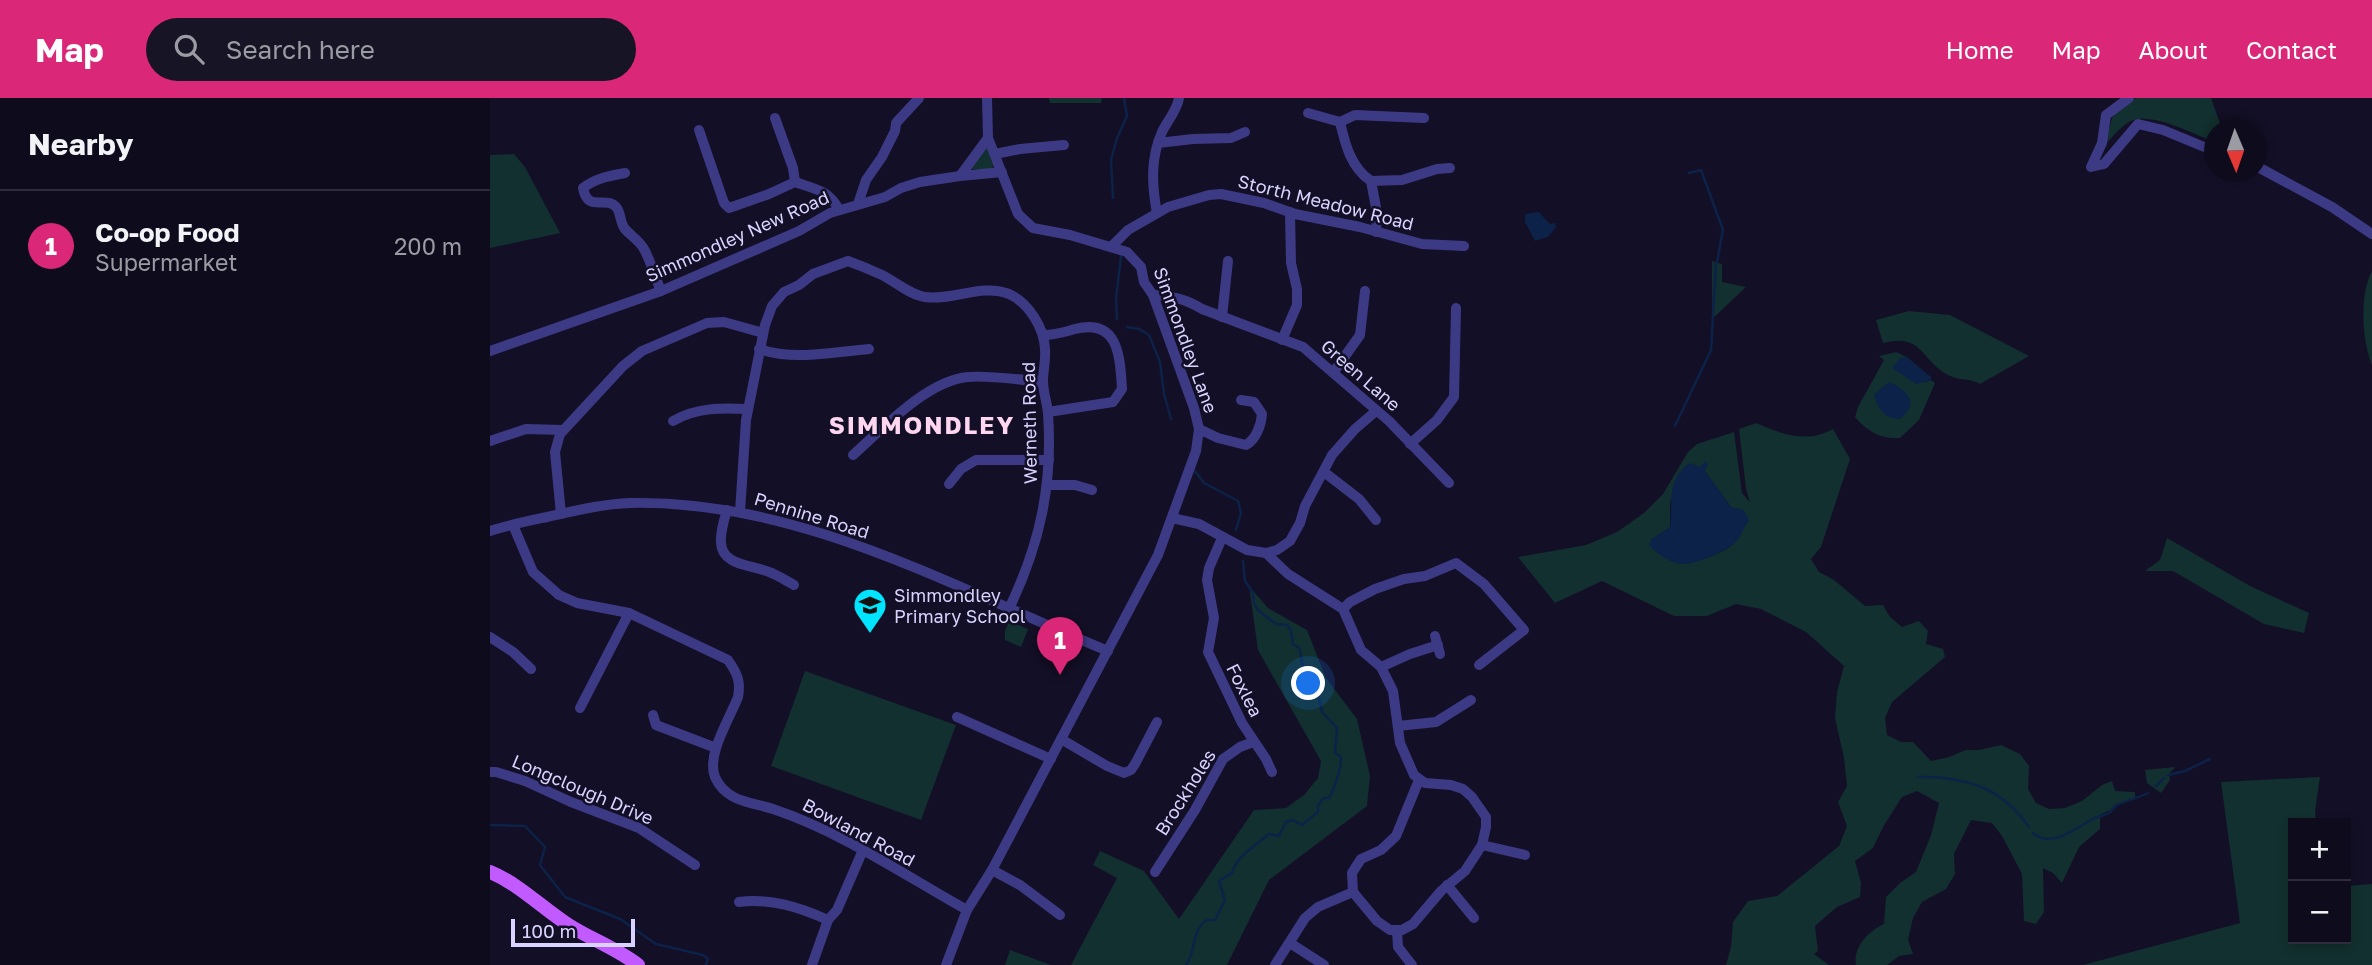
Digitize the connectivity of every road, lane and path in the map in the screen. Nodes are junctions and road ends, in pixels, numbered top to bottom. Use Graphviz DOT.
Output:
graph roads {
  1 [pos="919,98"];
  2 [pos="987,98"];
  3 [pos="1179,98"];
  4 [pos="2129,98"];
  5 [pos="1308,113"];
  6 [pos="775,118"];
  7 [pos="1424,118"];
  8 [pos="1340,121"];
  9 [pos="699,130"];
  10 [pos="1245,132"];
  11 [pos="988,138"];
  12 [pos="1158,143"];
  13 [pos="1064,145"];
  14 [pos="2204,147"];
  15 [pos="995,154"];
  16 [pos="1450,168"];
  17 [pos="1002,172"];
  18 [pos="2267,172"];
  19 [pos="960,176"];
  20 [pos="618,178"];
  21 [pos="1371,181"];
  22 [pos="796,182"];
  23 [pos="859,204"];
  24 [pos="839,210"];
  25 [pos="1290,212"];
  26 [pos="1157,213"];
  27 [pos="1376,232"];
  28 [pos="2372,234"];
  29 [pos="1464,246"];
  30 [pos="1111,247"];
  31 [pos="1228,261"];
  32 [pos="661,291"];
  33 [pos="1365,291"];
  34 [pos="1153,295"];
  35 [pos="1456,308"];
  36 [pos="1222,317"];
  37 [pos="763,333"];
  38 [pos="1044,335"];
  39 [pos="1282,340"];
  40 [pos="759,349"];
  41 [pos="869,349"];
  42 [pos="490,351"];
  43 [pos="1333,373"];
  44 [pos="1043,382"];
  45 [pos="1241,400"];
  46 [pos="748,409"];
  47 [pos="1376,411"];
  48 [pos="1048,412"];
  49 [pos="673,421"];
  50 [pos="1199,429"];
  51 [pos="563,430"];
  52 [pos="490,441"];
  53 [pos="1410,444"];
  54 [pos="870,458"];
  55 [pos="1049,460"];
  56 [pos="1324,472"];
  57 [pos="1449,483"];
  58 [pos="949,484"];
  59 [pos="1048,485"];
  60 [pos="1092,490"];
  61 [pos="727,510"];
  62 [pos="740,512"];
  63 [pos="561,514"];
  64 [pos="1172,519"];
  65 [pos="1376,520"];
  66 [pos="513,524"];
  67 [pos="490,531"];
  68 [pos="1223,538"];
  69 [pos="1266,553"];
  70 [pos="794,585"];
  71 [pos="1343,608"];
  72 [pos="1009,609"];
  73 [pos="629,613"];
  74 [pos="490,637"];
  75 [pos="1438,645"];
  76 [pos="1108,651"];
  77 [pos="1479,665"];
  78 [pos="1381,667"];
  79 [pos="531,668"];
  80 [pos="580,708"];
  81 [pos="653,715"];
  82 [pos="1471,715"];
  83 [pos="957,717"];
  84 [pos="1157,722"];
  85 [pos="1398,726"];
  86 [pos="1061,739"];
  87 [pos="1253,742"];
  88 [pos="716,748"];
  89 [pos="1051,759"];
  90 [pos="490,772"];
  91 [pos="1272,772"];
  92 [pos="1419,780"];
  93 [pos="1482,845"];
  94 [pos="863,850"];
  95 [pos="1525,855"];
  96 [pos="695,865"];
  97 [pos="992,870"];
  98 [pos="490,872"];
  99 [pos="1154,872"];
  100 [pos="1447,885"];
  101 [pos="1353,892"];
  102 [pos="739,902"];
  103 [pos="967,910"];
  104 [pos="1060,915"];
  105 [pos="1474,918"];
  106 [pos="828,920"];
  107 [pos="1397,931"];
  108 [pos="1290,943"];
  109 [pos="638,965"];
  110 [pos="812,965"];
  111 [pos="946,965"];
  112 [pos="1275,965"];
  113 [pos="1324,965"];
  114 [pos="1412,965"];
  1 -- 23 [label="street"];
  2 -- 11 [label="street"];
  3 -- 12 [label="street"];
  4 -- 14 [label="street"];
  5 -- 8 [label="street"];
  6 -- 22 [label="street"];
  7 -- 8 [label="street"];
  8 -- 21 [label="street"];
  9 -- 22 [label="street"];
  10 -- 12 [label="street"];
  11 -- 15 [label="street, Simmondley Lane"];
  11 -- 19 [label="street"];
  12 -- 26 [label="street"];
  13 -- 15 [label="street"];
  15 -- 17 [label="street, Simmondley Lane"];
  16 -- 21 [label="street"];
  17 -- 19 [label="street, Simmondley New Road"];
  17 -- 30 [label="street, Simmondley Lane"];
  18 -- 28 [label="street"];
  19 -- 23 [label="street, Simmondley New Road"];
  20 -- 32 [label="street"];
  21 -- 27 [label="street"];
  22 -- 24 [label="street"];
  23 -- 24 [label="street, Simmondley New Road"];
  24 -- 32 [label="street, Simmondley New Road"];
  25 -- 26 [label="street, Storth Meadow Road"];
  25 -- 27 [label="street, Storth Meadow Road"];
  25 -- 39 [label="street"];
  26 -- 30 [label="street, Storth Meadow Road"];
  27 -- 29 [label="street, Storth Meadow Road"];
  30 -- 34 [label="street, Simmondley Lane"];
  31 -- 36 [label="street"];
  32 -- 42 [label="street, Simmondley New Road"];
  33 -- 43 [label="street"];
  34 -- 36 [label="street, Green Lane"];
  34 -- 50 [label="street, Simmondley Lane"];
  35 -- 53 [label="street"];
  36 -- 39 [label="street, Green Lane"];
  37 -- 38 [label="street"];
  37 -- 40 [label="street"];
  37 -- 51 [label="street"];
  38 -- 44 [label="street, Werneth Road"];
  38 -- 48 [label="street"];
  39 -- 43 [label="street, Green Lane"];
  40 -- 41 [label="street"];
  40 -- 46 [label="street"];
  43 -- 47 [label="street, Green Lane"];
  44 -- 48 [label="street, Werneth Road"];
  44 -- 54 [label="street"];
  45 -- 50 [label="street"];
  46 -- 49 [label="street"];
  46 -- 62 [label="street"];
  47 -- 53 [label="street, Green Lane"];
  47 -- 56 [label="street"];
  48 -- 55 [label="street, Werneth Road"];
  50 -- 64 [label="street, Simmondley Lane"];
  51 -- 52 [label="street"];
  51 -- 63 [label="street"];
  53 -- 57 [label="street, Green Lane"];
  55 -- 58 [label="street"];
  55 -- 59 [label="street, Werneth Road"];
  56 -- 65 [label="street"];
  56 -- 69 [label="street"];
  59 -- 60 [label="street"];
  59 -- 72 [label="street, Werneth Road"];
  61 -- 62 [label="street, Pennine Road"];
  61 -- 63 [label="street, Pennine Road"];
  61 -- 70 [label="street"];
  62 -- 72 [label="street, Pennine Road"];
  63 -- 66 [label="street, Pennine Road"];
  64 -- 68 [label="street"];
  64 -- 76 [label="street, Simmondley Lane"];
  66 -- 67 [label="street, Pennine Road"];
  66 -- 73 [label="street, Bowland Road"];
  68 -- 69 [label="street"];
  68 -- 87 [label="street, Foxlea"];
  69 -- 71 [label="street"];
  71 -- 77 [label="street"];
  71 -- 78 [label="street"];
  72 -- 76 [label="street, Pennine Road"];
  73 -- 80 [label="street"];
  73 -- 88 [label="street, Bowland Road"];
  74 -- 79 [label="street"];
  75 -- 78 [label="street"];
  76 -- 86 [label="street, Simmondley Lane"];
  78 -- 85 [label="street"];
  81 -- 88 [label="street"];
  82 -- 85 [label="street"];
  83 -- 89 [label="street"];
  84 -- 86 [label="street"];
  85 -- 92 [label="street"];
  86 -- 89 [label="street, Simmondley Lane"];
  87 -- 91 [label="street, Foxlea"];
  87 -- 99 [label="street, Brockholes"];
  88 -- 94 [label="street, Bowland Road"];
  89 -- 97 [label="street, Simmondley Lane"];
  90 -- 96 [label="street, Longclough Drive"];
  92 -- 93 [label="street"];
  92 -- 101 [label="street"];
  93 -- 95 [label="street"];
  93 -- 100 [label="street"];
  94 -- 103 [label="street, Bowland Road"];
  94 -- 106 [label="street"];
  97 -- 103 [label="street, Simmondley Lane"];
  97 -- 104 [label="street"];
  98 -- 109 [label="main road"];
  100 -- 105 [label="street"];
  100 -- 107 [label="street"];
  101 -- 107 [label="street"];
  101 -- 108 [label="street"];
  102 -- 106 [label="street"];
  103 -- 111 [label="street, Simmondley Lane"];
  106 -- 110 [label="street"];
  107 -- 114 [label="street"];
  108 -- 112 [label="street"];
  108 -- 113 [label="street"];
}
